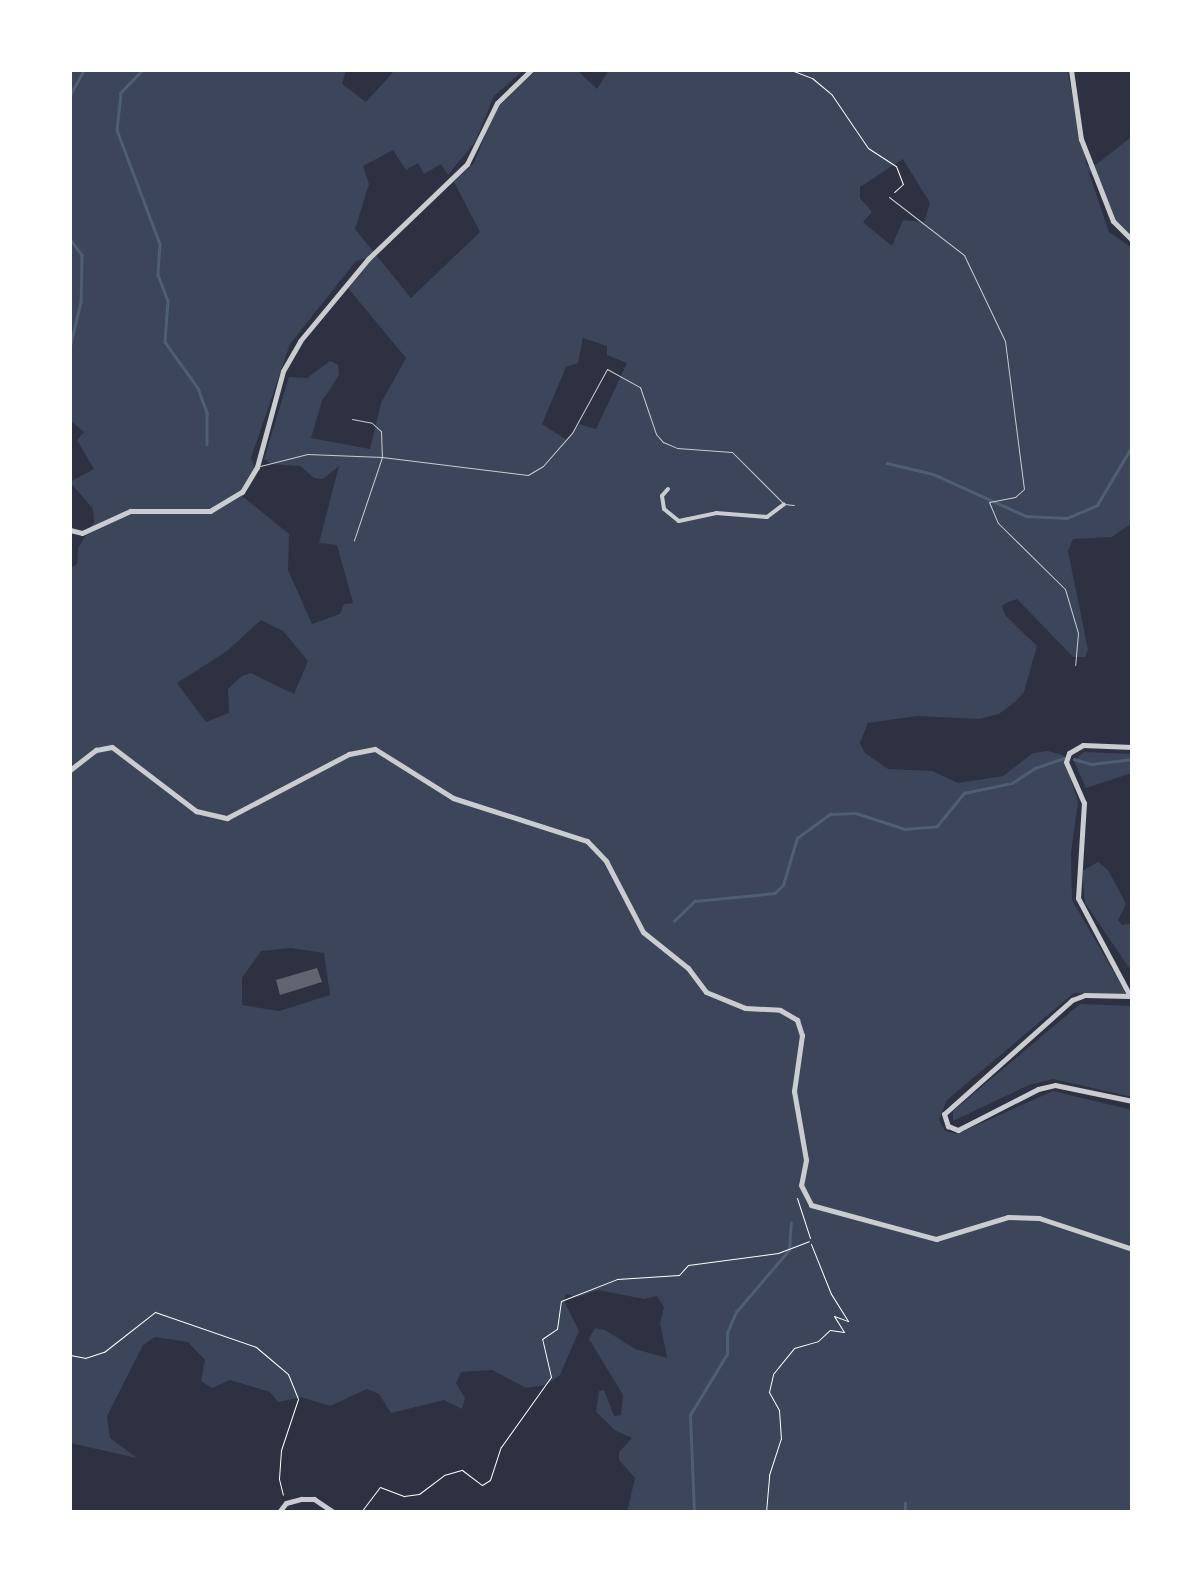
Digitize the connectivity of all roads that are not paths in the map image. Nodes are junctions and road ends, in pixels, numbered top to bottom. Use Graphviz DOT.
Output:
graph roads {
  1 [pos="531,70"];
  2 [pos="1072,70"];
  3 [pos="888,197"];
  4 [pos="1132,240"];
  5 [pos="352,420"];
  6 [pos="382,457"];
  7 [pos="257,467"];
  8 [pos="668,489"];
  9 [pos="784,504"];
  10 [pos="794,505"];
  11 [pos="70,530"];
  12 [pos="354,540"];
  13 [pos="1076,665"];
  14 [pos="1132,747"];
  15 [pos="70,770"];
  16 [pos="1132,1101"];
  17 [pos="1132,1249"];
  18 [pos="278,1512"];
  19 [pos="333,1512"];
  1 -- 7 [label="street"];
  2 -- 4 [label="street"];
  3 -- 13 [label="lane"];
  5 -- 6 [label="lane"];
  6 -- 7 [label="lane"];
  6 -- 9 [label="lane"];
  6 -- 12 [label="lane"];
  7 -- 11 [label="street"];
  8 -- 9 [label="street"];
  9 -- 10 [label="lane"];
  14 -- 16 [label="street"];
  15 -- 17 [label="street"];
  18 -- 19 [label="street"];
}
